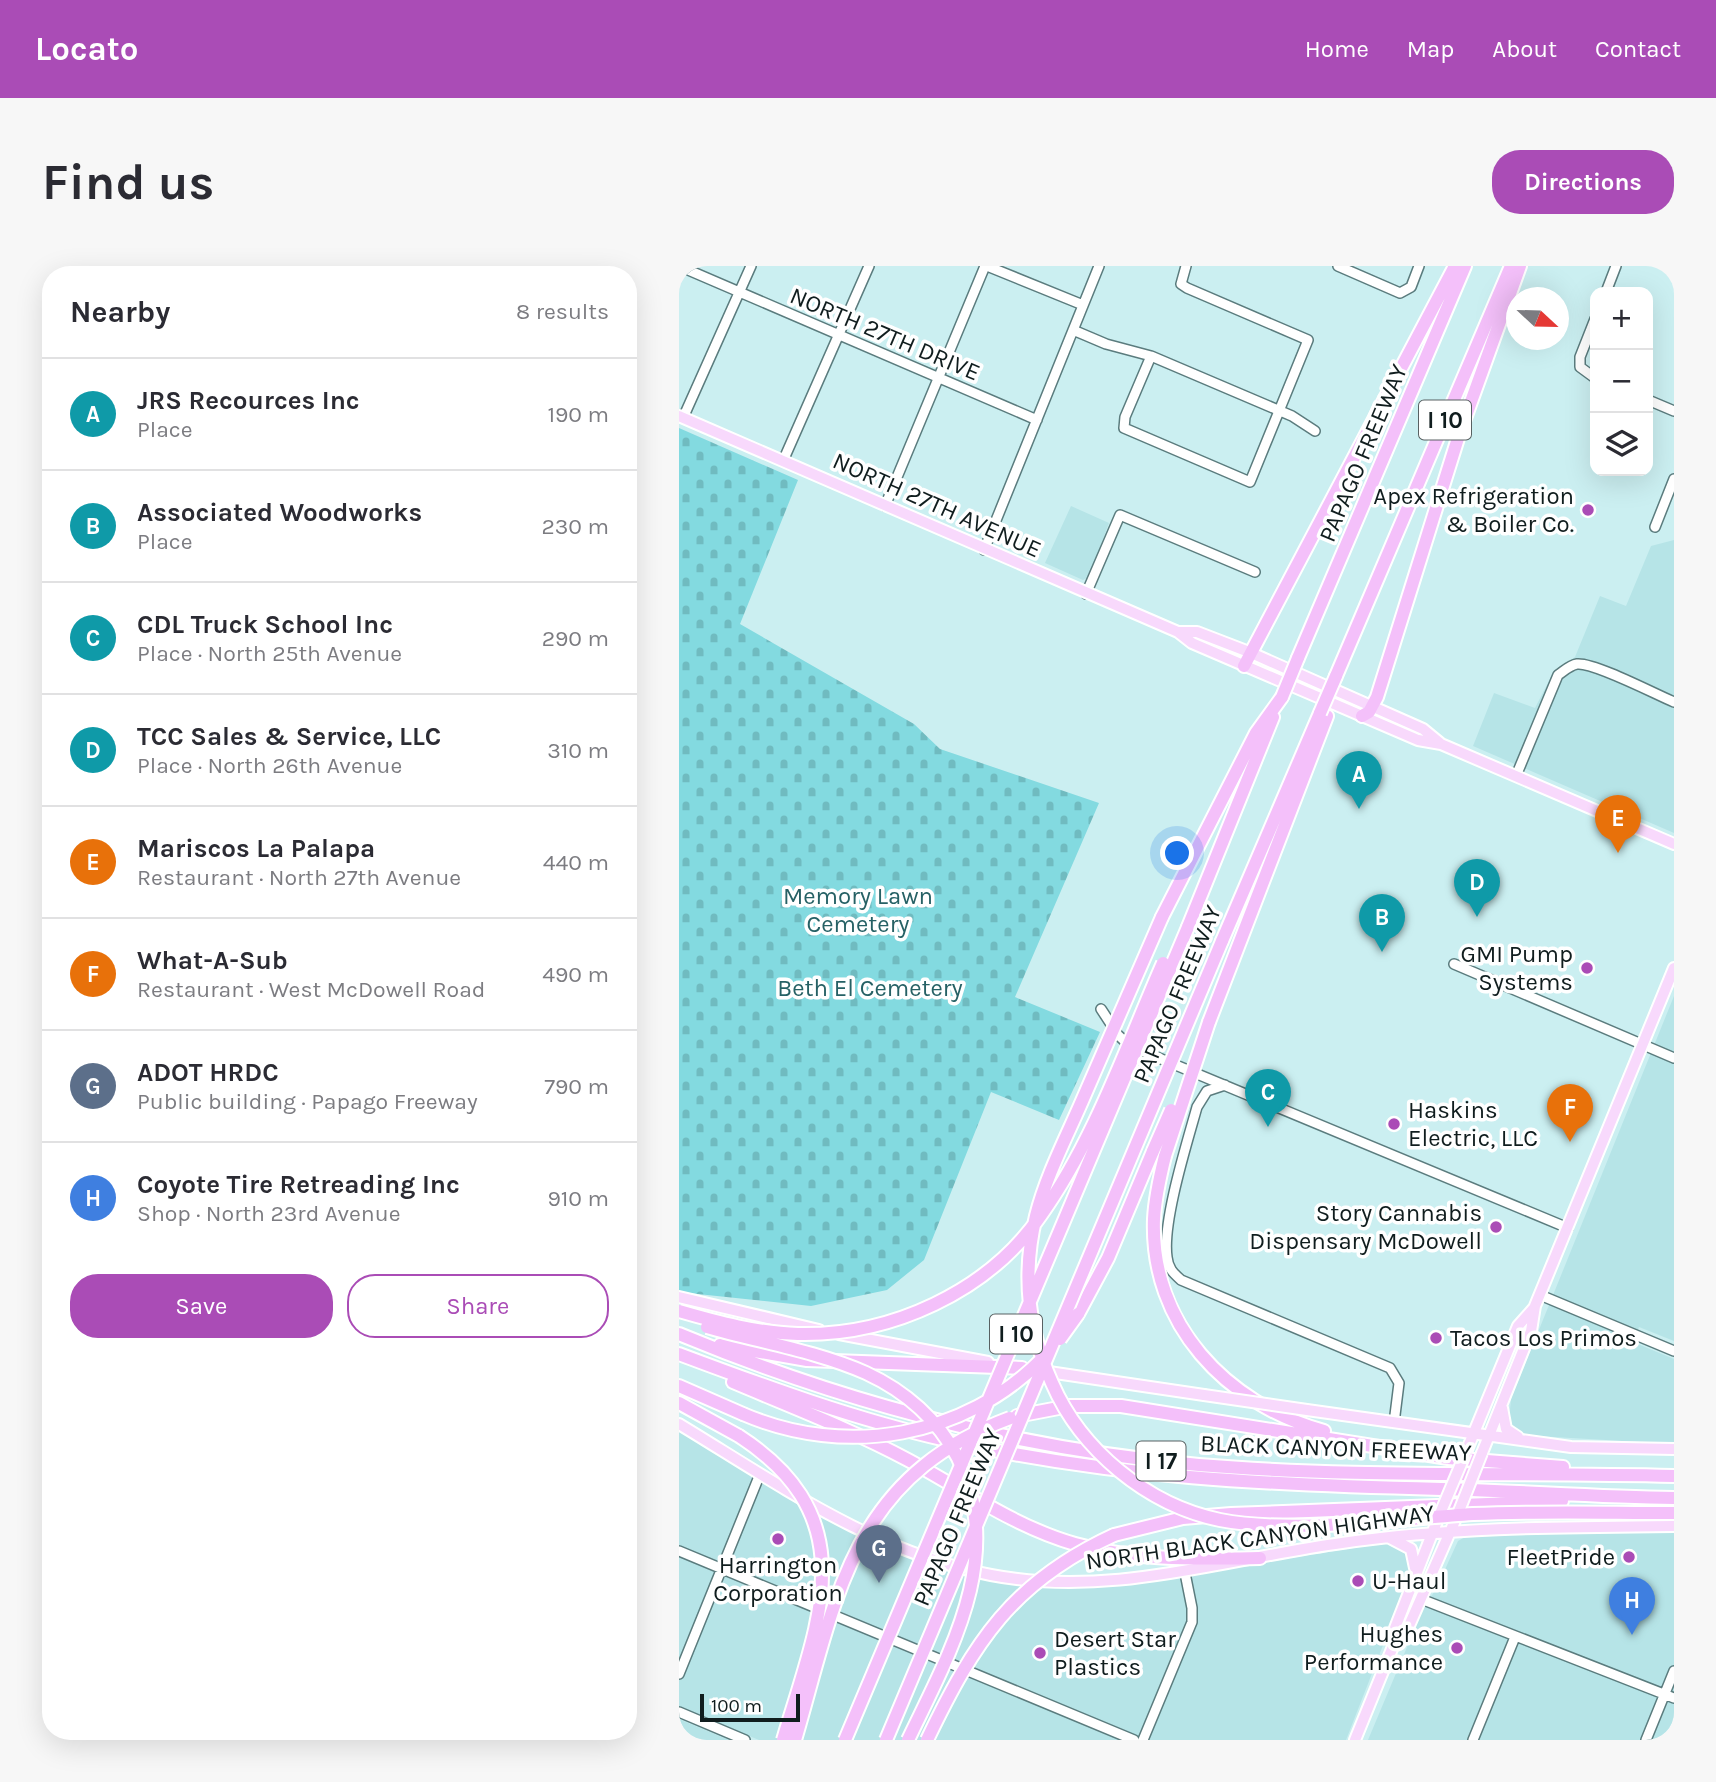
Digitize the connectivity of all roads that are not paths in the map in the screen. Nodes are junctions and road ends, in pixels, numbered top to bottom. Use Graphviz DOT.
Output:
graph roads {
  1 [pos="679,266"];
  2 [pos="751,266"];
  3 [pos="869,266"];
  4 [pos="986,266"];
  5 [pos="1099,266"];
  6 [pos="1186,266"];
  7 [pos="1338,266"];
  8 [pos="1419,266"];
  9 [pos="1455,266"];
  10 [pos="1465,266"];
  11 [pos="1511,266"];
  12 [pos="1520,266"];
  13 [pos="1616,266"];
  14 [pos="1608,287"];
  15 [pos="739,292"];
  16 [pos="1083,305"];
  17 [pos="1073,330"];
  18 [pos="1590,332"];
  19 [pos="838,334"];
  20 [pos="1151,355"];
  21 [pos="1590,374"];
  22 [pos="939,377"];
  23 [pos="1653,402"];
  24 [pos="1674,411"];
  25 [pos="1281,412"];
  26 [pos="681,417"];
  27 [pos="1037,420"];
  28 [pos="1315,431"];
  29 [pos="783,461"];
  30 [pos="1674,479"];
  31 [pos="885,506"];
  32 [pos="1655,527"];
  33 [pos="983,550"];
  34 [pos="1255,572"];
  35 [pos="1086,594"];
  36 [pos="1178,632"];
  37 [pos="1249,652"];
  38 [pos="1244,666"];
  39 [pos="1282,697"];
  40 [pos="1674,702"];
  41 [pos="1373,706"];
  42 [pos="1323,714"];
  43 [pos="1362,716"];
  44 [pos="1441,744"];
  45 [pos="1516,776"];
  46 [pos="1674,844"];
  47 [pos="1184,925"];
  48 [pos="1454,964"];
  49 [pos="1674,968"];
  50 [pos="1101,1009"];
  51 [pos="1642,1045"];
  52 [pos="1674,1058"];
  53 [pos="1230,1085"];
  54 [pos="1159,1153"];
  55 [pos="1568,1228"];
  56 [pos="679,1297"];
  57 [pos="1538,1301"];
  58 [pos="679,1311"];
  59 [pos="679,1318"];
  60 [pos="685,1336"];
  61 [pos="1674,1351"];
  62 [pos="679,1355"];
  63 [pos="1022,1368"];
  64 [pos="679,1386"];
  65 [pos="679,1403"];
  66 [pos="1502,1404"];
  67 [pos="1394,1423"];
  68 [pos="679,1424"];
  69 [pos="1473,1433"];
  70 [pos="1489,1435"];
  71 [pos="1527,1441"];
  72 [pos="1371,1445"];
  73 [pos="1674,1449"];
  74 [pos="760,1474"];
  75 [pos="1668,1475"];
  76 [pos="1301,1486"];
  77 [pos="1674,1489"];
  78 [pos="1641,1497"];
  79 [pos="1674,1498"];
  80 [pos="1674,1513"];
  81 [pos="1674,1526"];
  82 [pos="1449,1533"];
  83 [pos="864,1534"];
  84 [pos="1431,1534"];
  85 [pos="1388,1537"];
  86 [pos="679,1551"];
  87 [pos="1259,1558"];
  88 [pos="723,1569"];
  89 [pos="1185,1573"];
  90 [pos="1415,1575"];
  91 [pos="1421,1599"];
  92 [pos="1514,1637"];
  93 [pos="1394,1644"];
  94 [pos="1674,1671"];
  95 [pos="679,1674"];
  96 [pos="1669,1696"];
  97 [pos="679,1712"];
  98 [pos="745,1740"];
  99 [pos="783,1740"];
  100 [pos="795,1740"];
  101 [pos="845,1740"];
  102 [pos="886,1740"];
  103 [pos="908,1740"];
  104 [pos="926,1740"];
  105 [pos="1135,1740"];
  106 [pos="1143,1740"];
  107 [pos="1355,1740"];
  108 [pos="1473,1740"];
  109 [pos="1646,1740"];
  1 -- 15 [label="street, NORTH 27TH DRIVE"];
  2 -- 15 [label="street"];
  3 -- 19 [label="street"];
  4 -- 16 [label="street"];
  4 -- 22 [label="street"];
  5 -- 16 [label="street"];
  6 -- 25 [label="street"];
  7 -- 8 [label="street"];
  9 -- 37 [label="highway"];
  10 -- 39 [label="highway, PAPAGO FREEWAY / I 10, bridge"];
  11 -- 42 [label="highway, PAPAGO FREEWAY / I 10, bridge"];
  12 -- 41 [label="highway"];
  13 -- 14 [label="street"];
  15 -- 19 [label="street, NORTH 27TH DRIVE"];
  15 -- 26 [label="street"];
  16 -- 17 [label="street"];
  17 -- 20 [label="street"];
  17 -- 27 [label="street"];
  18 -- 21 [label="street"];
  19 -- 22 [label="street, NORTH 27TH DRIVE"];
  19 -- 29 [label="street"];
  20 -- 25 [label="street"];
  20 -- 25 [label="street"];
  22 -- 27 [label="street, NORTH 27TH DRIVE"];
  22 -- 31 [label="street"];
  23 -- 24 [label="street"];
  25 -- 28 [label="street"];
  26 -- 29 [label="main road, NORTH 27TH AVENUE"];
  27 -- 33 [label="street"];
  29 -- 31 [label="main road, NORTH 27TH AVENUE"];
  30 -- 32 [label="street"];
  31 -- 33 [label="main road, NORTH 27TH AVENUE"];
  33 -- 35 [label="main road, NORTH 27TH AVENUE"];
  34 -- 35 [label="street"];
  35 -- 36 [label="main road, NORTH 27TH AVENUE"];
  36 -- 37 [label="main road, NORTH 27TH AVENUE"];
  36 -- 38 [label="main road, NORTH 27TH AVENUE"];
  37 -- 38 [label="highway"];
  37 -- 41 [label="main road, NORTH 27TH AVENUE"];
  38 -- 43 [label="main road, NORTH 27TH AVENUE"];
  39 -- 47 [label="highway, PAPAGO FREEWAY / I 10"];
  39 -- 80 [label="highway, bridge"];
  40 -- 45 [label="street"];
  41 -- 43 [label="highway"];
  41 -- 44 [label="main road, NORTH 27TH AVENUE"];
  42 -- 54 [label="highway, bridge"];
  42 -- 102 [label="highway, PAPAGO FREEWAY / I 10, bridge"];
  43 -- 44 [label="main road, NORTH 27TH AVENUE"];
  44 -- 45 [label="main road, NORTH 27TH AVENUE"];
  45 -- 46 [label="main road, NORTH 27TH AVENUE"];
  47 -- 58 [label="highway, bridge"];
  47 -- 101 [label="highway, PAPAGO FREEWAY / I 10, bridge"];
  48 -- 51 [label="street"];
  49 -- 51 [label="main road"];
  50 -- 53 [label="street"];
  51 -- 52 [label="street"];
  51 -- 55 [label="main road"];
  53 -- 55 [label="street"];
  53 -- 67 [label="street"];
  54 -- 64 [label="highway, bridge"];
  54 -- 72 [label="highway"];
  55 -- 57 [label="main road"];
  56 -- 63 [label="main road"];
  57 -- 61 [label="street"];
  57 -- 66 [label="main road"];
  57 -- 69 [label="main road"];
  59 -- 103 [label="highway, bridge"];
  60 -- 63 [label="highway"];
  60 -- 75 [label="highway, BLACK CANYON FREEWAY / I 17"];
  62 -- 76 [label="highway, BLACK CANYON FREEWAY / I 17"];
  62 -- 87 [label="highway"];
  63 -- 67 [label="main road, bridge"];
  65 -- 99 [label="highway, bridge"];
  66 -- 70 [label="main road"];
  66 -- 71 [label="main road"];
  67 -- 69 [label="main road"];
  68 -- 74 [label="main road, NORTH BLACK CANYON HIGHWAY"];
  69 -- 70 [label="main road"];
  69 -- 84 [label="main road, bridge"];
  70 -- 71 [label="main road"];
  70 -- 82 [label="main road, bridge"];
  71 -- 73 [label="main road"];
  72 -- 75 [label="highway"];
  72 -- 83 [label="highway, bridge"];
  74 -- 83 [label="main road, NORTH BLACK CANYON HIGHWAY"];
  74 -- 88 [label="street"];
  76 -- 77 [label="highway"];
  76 -- 78 [label="highway, BLACK CANYON FREEWAY / I 17"];
  78 -- 79 [label="highway, BLACK CANYON FREEWAY / I 17"];
  78 -- 104 [label="highway, bridge"];
  81 -- 82 [label="main road, NORTH BLACK CANYON HIGHWAY"];
  82 -- 84 [label="main road, NORTH BLACK CANYON HIGHWAY"];
  82 -- 91 [label="main road"];
  83 -- 89 [label="main road, NORTH BLACK CANYON HIGHWAY"];
  83 -- 100 [label="highway, bridge"];
  84 -- 85 [label="main road, NORTH BLACK CANYON HIGHWAY"];
  84 -- 90 [label="main road"];
  85 -- 87 [label="main road, NORTH BLACK CANYON HIGHWAY"];
  85 -- 90 [label="main road"];
  86 -- 88 [label="street"];
  87 -- 89 [label="main road, NORTH BLACK CANYON HIGHWAY"];
  88 -- 95 [label="street"];
  88 -- 105 [label="street"];
  89 -- 106 [label="street"];
  90 -- 93 [label="main road"];
  91 -- 92 [label="street"];
  91 -- 93 [label="main road"];
  92 -- 96 [label="street"];
  92 -- 108 [label="street"];
  93 -- 107 [label="main road"];
  94 -- 96 [label="street"];
  96 -- 109 [label="street"];
  97 -- 98 [label="street"];
}
